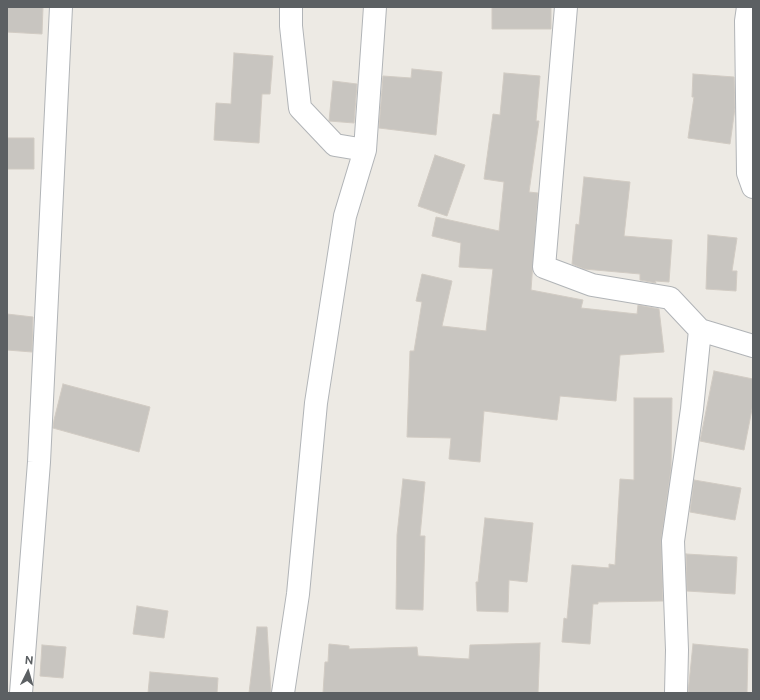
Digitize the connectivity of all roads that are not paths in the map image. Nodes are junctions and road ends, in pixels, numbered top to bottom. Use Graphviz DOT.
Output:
graph roads {
  1 [pos="61,7"];
  2 [pos="291,7"];
  3 [pos="375,7"];
  4 [pos="566,7"];
  5 [pos="748,7"];
  6 [pos="365,150"];
  7 [pos="753,187"];
  8 [pos="700,330"];
  9 [pos="753,346"];
  10 [pos="21,693"];
  11 [pos="283,693"];
  12 [pos="676,693"];
  1 -- 10 [label="street"];
  2 -- 6 [label="street"];
  3 -- 6 [label="street"];
  4 -- 8 [label="street"];
  5 -- 7 [label="street"];
  6 -- 11 [label="street"];
  8 -- 9 [label="street"];
  8 -- 12 [label="street"];
}
